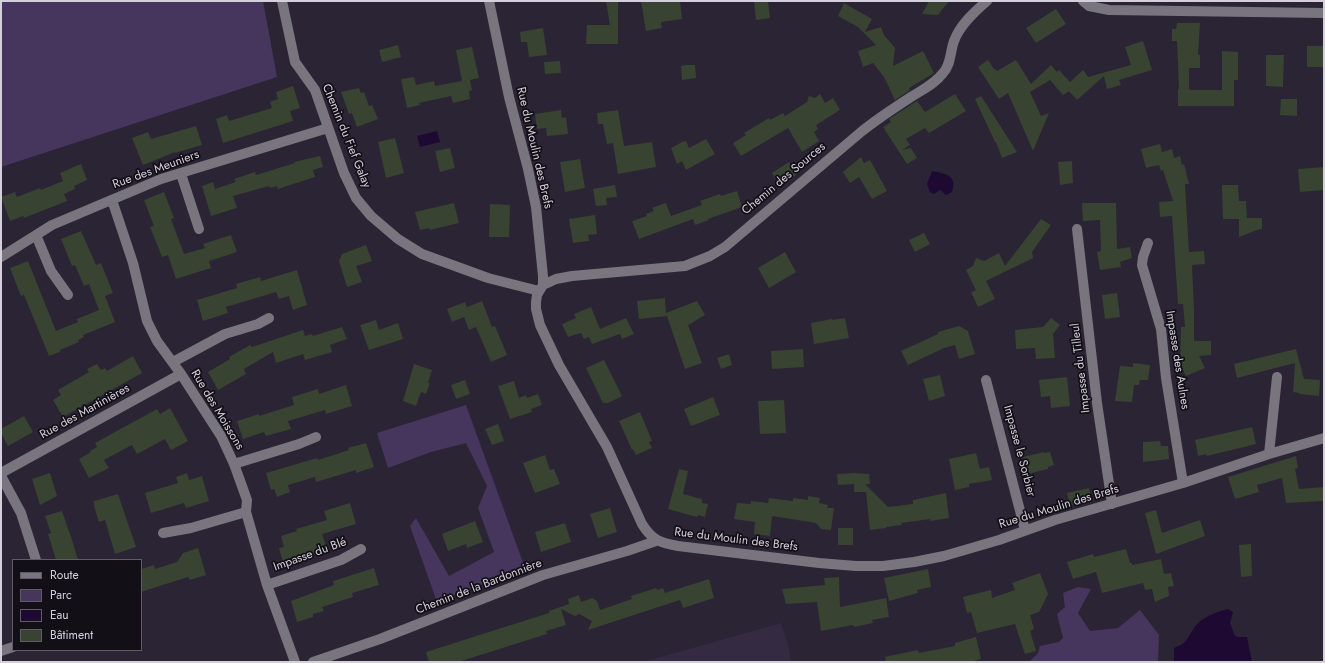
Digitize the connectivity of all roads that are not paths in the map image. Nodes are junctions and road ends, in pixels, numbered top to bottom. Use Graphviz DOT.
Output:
graph roads {
  1 [pos="282,1"];
  2 [pos="489,1"];
  3 [pos="987,1"];
  4 [pos="1083,1"];
  5 [pos="1324,13"];
  6 [pos="328,128"];
  7 [pos="181,174"];
  8 [pos="112,200"];
  9 [pos="199,228"];
  10 [pos="1077,229"];
  11 [pos="36,235"];
  12 [pos="1148,243"];
  13 [pos="1,257"];
  14 [pos="541,288"];
  15 [pos="68,294"];
  16 [pos="269,318"];
  17 [pos="173,362"];
  18 [pos="181,374"];
  19 [pos="1277,376"];
  20 [pos="986,380"];
  21 [pos="316,436"];
  22 [pos="1324,438"];
  23 [pos="1270,454"];
  24 [pos="234,464"];
  25 [pos="1,474"];
  26 [pos="1183,483"];
  27 [pos="1112,504"];
  28 [pos="246,512"];
  29 [pos="1026,530"];
  30 [pos="163,534"];
  31 [pos="656,541"];
  32 [pos="361,549"];
  33 [pos="36,559"];
  34 [pos="267,585"];
  35 [pos="12,647"];
  36 [pos="1,651"];
  37 [pos="295,662"];
  38 [pos="313,662"];
  1 -- 6 [label="street, Chemin du Fief Galay"];
  2 -- 14 [label="street, Rue du Moulin des Brefs"];
  3 -- 14 [label="street, Chemin des Sources"];
  4 -- 5 [label="street"];
  6 -- 7 [label="street, Rue des Meuniers"];
  6 -- 14 [label="street, Chemin du Fief Galay"];
  7 -- 8 [label="street, Rue des Meuniers"];
  7 -- 9 [label="street"];
  8 -- 11 [label="street, Rue des Meuniers"];
  8 -- 17 [label="street, Rue des Moissons"];
  10 -- 27 [label="street, Impasse du Tilleul"];
  11 -- 13 [label="street, Rue des Meuniers"];
  11 -- 15 [label="street"];
  12 -- 26 [label="street, Impasse des Aulnes"];
  14 -- 31 [label="street, Rue du Moulin des Brefs"];
  16 -- 17 [label="street"];
  17 -- 18 [label="street, Rue des Moissons"];
  18 -- 24 [label="street, Rue des Moissons"];
  18 -- 25 [label="street, Rue des Martinières"];
  19 -- 23 [label="street"];
  20 -- 29 [label="street, Impasse le Sorbier"];
  21 -- 24 [label="street"];
  22 -- 23 [label="street, Rue du Moulin des Brefs"];
  23 -- 26 [label="street, Rue du Moulin des Brefs"];
  24 -- 28 [label="street, Rue des Moissons"];
  25 -- 33 [label="street"];
  26 -- 27 [label="street, Rue du Moulin des Brefs"];
  27 -- 29 [label="street, Rue du Moulin des Brefs"];
  28 -- 30 [label="street"];
  28 -- 34 [label="street, Rue des Moissons"];
  29 -- 31 [label="street, Rue du Moulin des Brefs"];
  31 -- 38 [label="street, Chemin de la Bardonnière"];
  32 -- 34 [label="street, Impasse du Blé"];
  34 -- 37 [label="street, Rue des Moissons"];
  35 -- 36 [label="street"];
}
